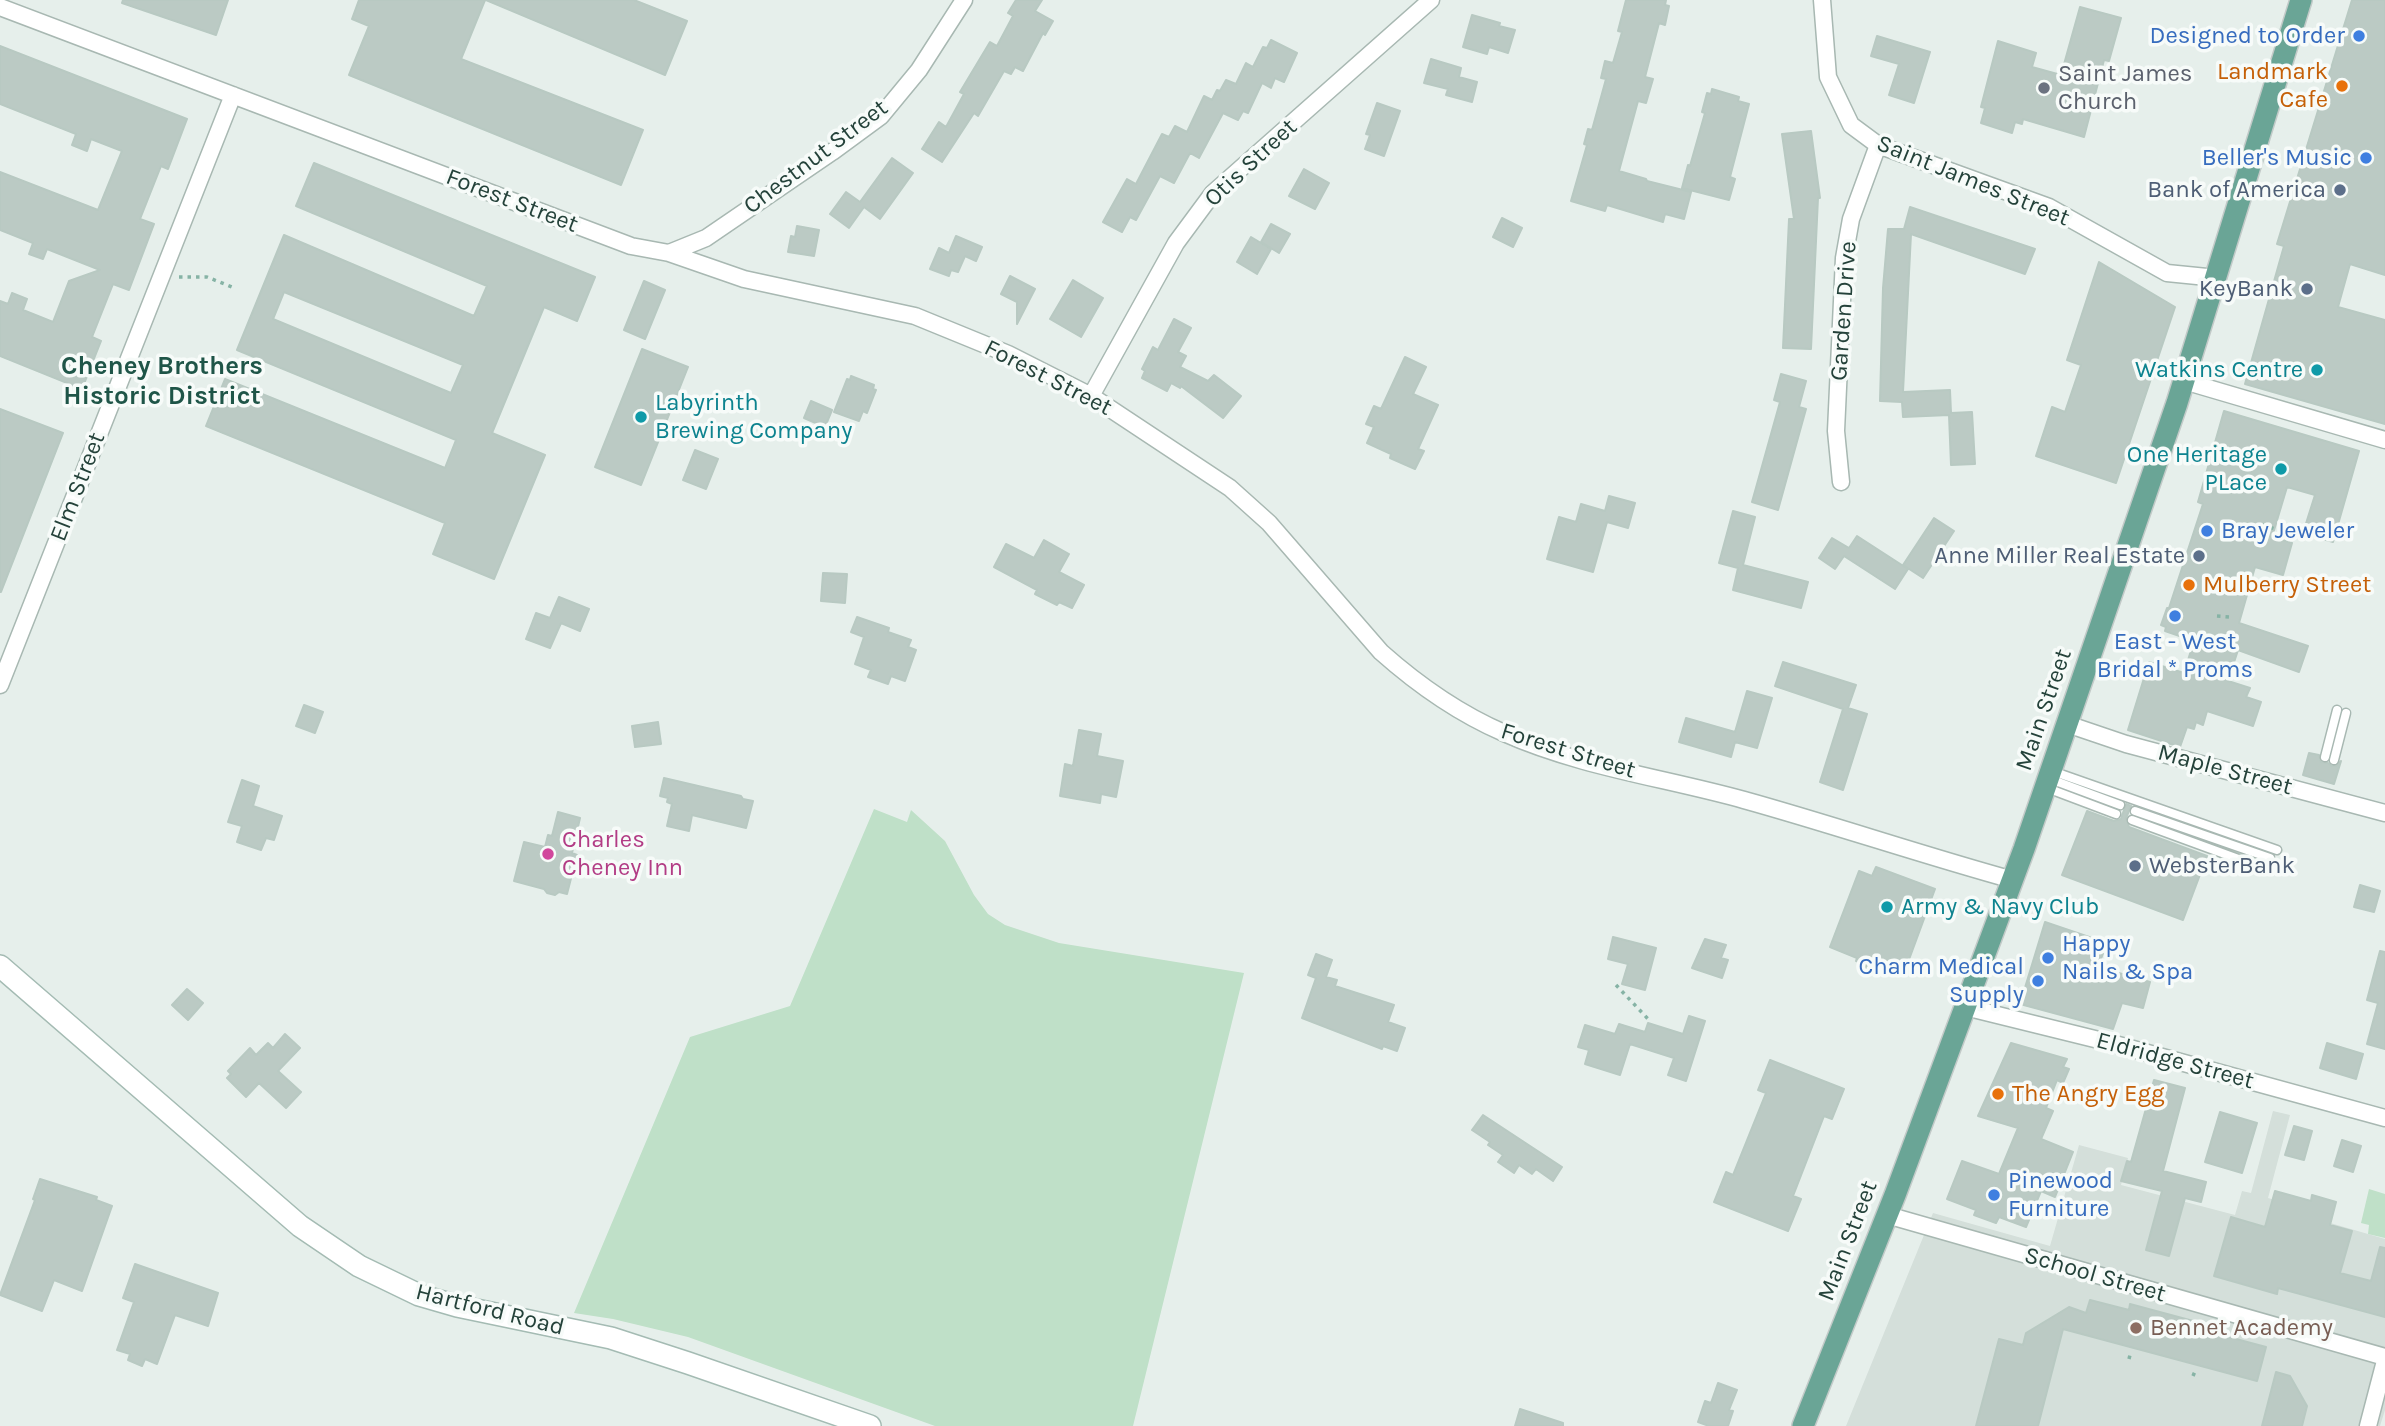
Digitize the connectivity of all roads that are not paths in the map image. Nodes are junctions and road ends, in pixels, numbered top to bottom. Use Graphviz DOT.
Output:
graph roads {
  1 [pos="964,0"];
  2 [pos="1431,0"];
  3 [pos="1822,0"];
  4 [pos="2301,0"];
  5 [pos="0,7"];
  6 [pos="233,94"];
  7 [pos="1878,145"];
  8 [pos="669,253"];
  9 [pos="2217,278"];
  10 [pos="2184,381"];
  11 [pos="1091,396"];
  12 [pos="2385,440"];
  13 [pos="1841,482"];
  14 [pos="2,675"];
  15 [pos="2067,724"];
  16 [pos="2325,757"];
  17 [pos="2334,760"];
  18 [pos="2048,779"];
  19 [pos="2118,810"];
  20 [pos="2135,811"];
  21 [pos="2385,813"];
  22 [pos="2132,820"];
  23 [pos="2277,850"];
  24 [pos="2270,858"];
  25 [pos="2263,868"];
  26 [pos="2013,880"];
  27 [pos="0,966"];
  28 [pos="1965,1007"];
  29 [pos="2385,1118"];
  30 [pos="1887,1215"];
  31 [pos="2385,1359"];
  32 [pos="870,1426"];
  33 [pos="1803,1426"];
  34 [pos="2368,1426"];
  1 -- 8 [label="street, Chestnut Street"];
  2 -- 11 [label="street, Otis Street"];
  3 -- 7 [label="street, Saint James Street"];
  4 -- 9 [label="main road, Main Street"];
  5 -- 6 [label="street, Forest Street"];
  6 -- 8 [label="street, Forest Street"];
  6 -- 14 [label="street, Elm Street"];
  7 -- 9 [label="street, Saint James Street"];
  7 -- 13 [label="street, Garden Drive"];
  8 -- 11 [label="street, Forest Street"];
  9 -- 10 [label="main road, Main Street"];
  10 -- 12 [label="street"];
  10 -- 15 [label="main road, Main Street"];
  11 -- 26 [label="street, Forest Street"];
  15 -- 18 [label="main road, Main Street"];
  15 -- 21 [label="street, Maple Street"];
  16 -- 17 [label="lane"];
  18 -- 19 [label="lane"];
  18 -- 23 [label="lane"];
  18 -- 26 [label="main road, Main Street"];
  20 -- 24 [label="lane"];
  22 -- 25 [label="lane"];
  26 -- 28 [label="main road, Main Street"];
  27 -- 32 [label="main road, Hartford Road"];
  28 -- 29 [label="street, Eldridge Street"];
  28 -- 30 [label="main road, Main Street"];
  30 -- 31 [label="street, School Street"];
  30 -- 33 [label="main road, Main Street"];
  31 -- 34 [label="street"];
}
